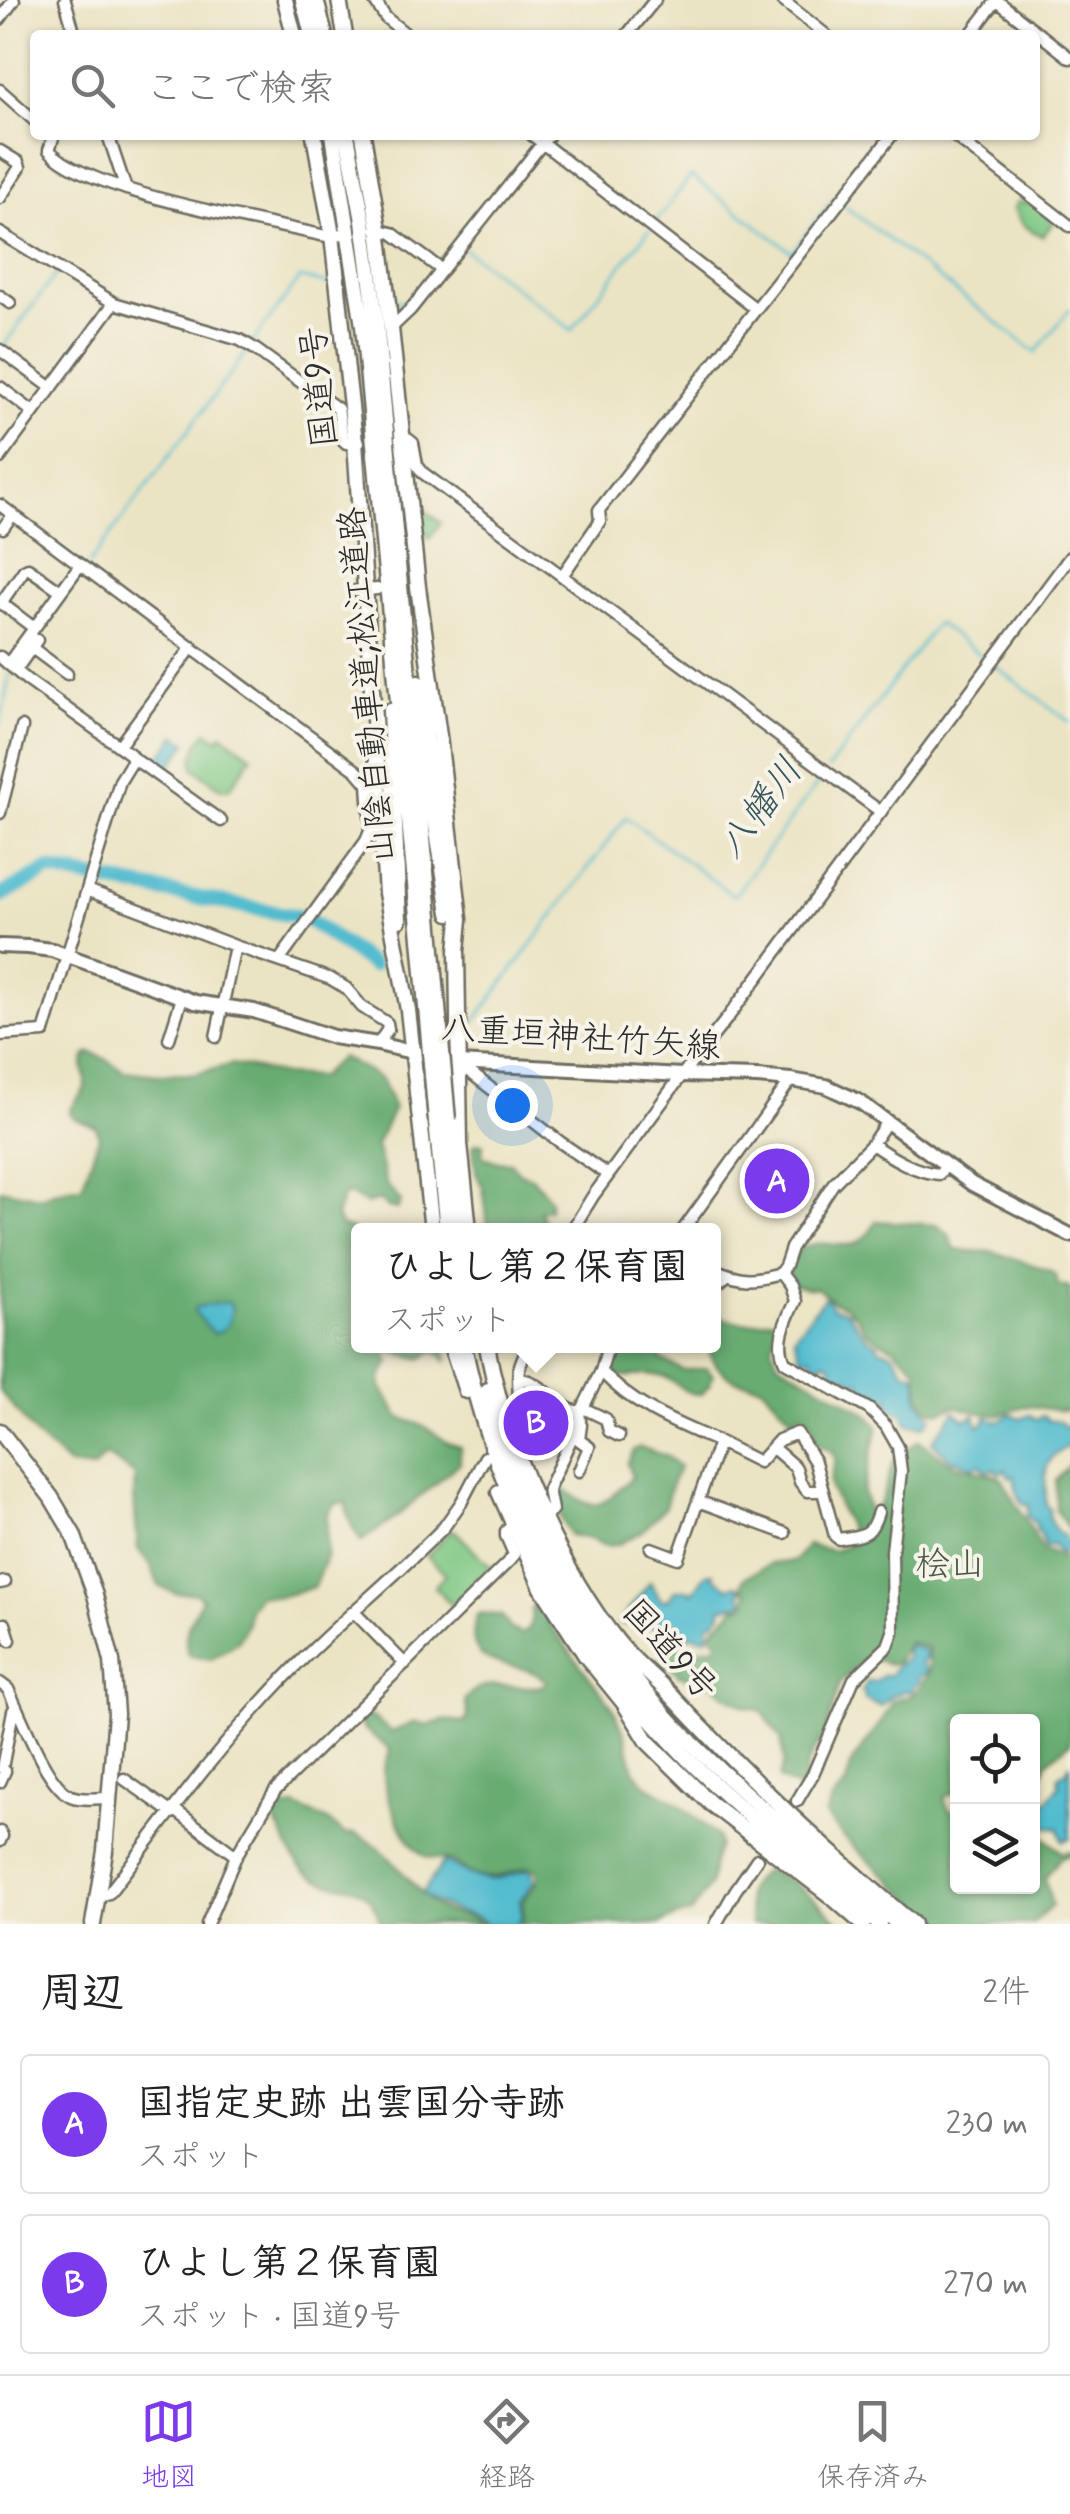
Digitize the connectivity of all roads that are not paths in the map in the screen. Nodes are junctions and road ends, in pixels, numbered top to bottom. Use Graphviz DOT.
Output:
graph roads {
  1 [pos="14,0"];
  2 [pos="65,0"];
  3 [pos="316,0"];
  4 [pos="339,0"];
  5 [pos="374,0"];
  6 [pos="655,0"];
  7 [pos="782,0"];
  8 [pos="997,0"];
  9 [pos="293,1"];
  10 [pos="0,19"];
  11 [pos="74,30"];
  12 [pos="294,30"];
  13 [pos="309,30"];
  14 [pos="324,30"];
  15 [pos="344,30"];
  16 [pos="401,30"];
  17 [pos="631,30"];
  18 [pos="820,30"];
  19 [pos="974,30"];
  20 [pos="1035,30"];
  21 [pos="1040,34"];
  22 [pos="1070,58"];
  23 [pos="0,90"];
  24 [pos="30,117"];
  25 [pos="52,140"];
  26 [pos="110,140"];
  27 [pos="315,140"];
  28 [pos="334,140"];
  29 [pos="348,140"];
  30 [pos="364,140"];
  31 [pos="545,140"];
  32 [pos="547,140"];
  33 [pos="888,140"];
  34 [pos="960,140"];
  35 [pos="0,151"];
  36 [pos="126,189"];
  37 [pos="0,198"];
  38 [pos="1070,226"];
  39 [pos="376,229"];
  40 [pos="338,234"];
  41 [pos="2,237"];
  42 [pos="442,270"];
  43 [pos="114,303"];
  44 [pos="756,309"];
  45 [pos="391,328"];
  46 [pos="0,350"];
  47 [pos="0,387"];
  48 [pos="52,388"];
  49 [pos="34,412"];
  50 [pos="402,439"];
  51 [pos="357,442"];
  52 [pos="0,458"];
  53 [pos="0,504"];
  54 [pos="380,508"];
  55 [pos="12,514"];
  56 [pos="2,528"];
  57 [pos="1070,557"];
  58 [pos="84,567"];
  59 [pos="398,568"];
  60 [pos="562,576"];
  61 [pos="61,591"];
  62 [pos="34,639"];
  63 [pos="192,648"];
  64 [pos="10,666"];
  65 [pos="67,674"];
  66 [pos="22,727"];
  67 [pos="119,746"];
  68 [pos="133,758"];
  69 [pos="374,800"];
  70 [pos="880,812"];
  71 [pos="0,813"];
  72 [pos="221,821"];
  73 [pos="90,882"];
  74 [pos="424,916"];
  75 [pos="0,946"];
  76 [pos="235,946"];
  77 [pos="456,951"];
  78 [pos="68,955"];
  79 [pos="278,962"];
  80 [pos="402,980"];
  81 [pos="182,998"];
  82 [pos="221,1007"];
  83 [pos="0,1034"];
  84 [pos="216,1037"];
  85 [pos="169,1039"];
  86 [pos="378,1044"];
  87 [pos="412,1054"];
  88 [pos="458,1062"];
  89 [pos="682,1075"];
  90 [pos="790,1080"];
  91 [pos="442,1121"];
  92 [pos="886,1123"];
  93 [pos="872,1144"];
  94 [pos="946,1166"];
  95 [pos="608,1176"];
  96 [pos="431,1223"];
  97 [pos="446,1223"];
  98 [pos="458,1223"];
  99 [pos="468,1223"];
  100 [pos="577,1223"];
  101 [pos="688,1223"];
  102 [pos="1070,1234"];
  103 [pos="721,1272"];
  104 [pos="780,1273"];
  105 [pos="727,1274"];
  106 [pos="721,1280"];
  107 [pos="454,1353"];
  108 [pos="466,1353"];
  109 [pos="479,1353"];
  110 [pos="489,1353"];
  111 [pos="525,1353"];
  112 [pos="606,1353"];
  113 [pos="601,1371"];
  114 [pos="519,1379"];
  115 [pos="581,1413"];
  116 [pos="506,1422"];
  117 [pos="0,1431"];
  118 [pos="619,1436"];
  119 [pos="719,1442"];
  120 [pos="773,1448"];
  121 [pos="485,1456"];
  122 [pos="579,1471"];
  123 [pos="823,1491"];
  124 [pos="698,1500"];
  125 [pos="878,1512"];
  126 [pos="545,1518"];
  127 [pos="512,1526"];
  128 [pos="786,1534"];
  129 [pos="651,1548"];
  130 [pos="354,1612"];
  131 [pos="0,1625"];
  132 [pos="10,1640"];
  133 [pos="619,1644"];
  134 [pos="405,1664"];
  135 [pos="0,1683"];
  136 [pos="624,1702"];
  137 [pos="16,1706"];
  138 [pos="124,1779"];
  139 [pos="0,1782"];
  140 [pos="110,1798"];
  141 [pos="798,1802"];
  142 [pos="173,1812"];
  143 [pos="0,1832"];
  144 [pos="0,1841"];
  145 [pos="236,1856"];
  146 [pos="757,1858"];
  147 [pos="98,1897"];
  148 [pos="863,1902"];
  149 [pos="93,1924"];
  150 [pos="206,1924"];
  151 [pos="716,1924"];
  152 [pos="863,1924"];
  153 [pos="879,1924"];
  154 [pos="898,1924"];
  155 [pos="913,1924"];
  1 -- 10 [label="street"];
  2 -- 11 [label="street"];
  3 -- 14 [label="highway"];
  4 -- 15 [label="highway"];
  5 -- 16 [label="street"];
  6 -- 17 [label="street"];
  7 -- 18 [label="street"];
  8 -- 19 [label="street"];
  8 -- 20 [label="street"];
  9 -- 12 [label="highway"];
  9 -- 13 [label="highway"];
  21 -- 22 [label="street"];
  23 -- 24 [label="street"];
  25 -- 36 [label="street"];
  26 -- 36 [label="street"];
  27 -- 40 [label="highway, 国道9号"];
  28 -- 54 [label="highway, 山陰自動車道;松江道路"];
  29 -- 59 [label="highway, 山陰自動車道;松江道路"];
  30 -- 39 [label="highway"];
  31 -- 42 [label="street"];
  32 -- 44 [label="street"];
  33 -- 44 [label="street"];
  34 -- 38 [label="street"];
  35 -- 37 [label="street"];
  36 -- 40 [label="street"];
  39 -- 42 [label="street"];
  39 -- 45 [label="highway"];
  40 -- 51 [label="highway, 国道9号"];
  41 -- 43 [label="street"];
  42 -- 45 [label="street"];
  43 -- 48 [label="street"];
  43 -- 51 [label="street"];
  44 -- 60 [label="street"];
  45 -- 50 [label="highway"];
  46 -- 48 [label="street"];
  47 -- 49 [label="street"];
  48 -- 49 [label="street"];
  49 -- 52 [label="street"];
  50 -- 60 [label="street"];
  50 -- 77 [label="highway"];
  51 -- 69 [label="highway, 国道9号"];
  53 -- 55 [label="street"];
  54 -- 74 [label="highway, 山陰自動車道;松江道路"];
  54 -- 80 [label="highway"];
  55 -- 56 [label="street"];
  55 -- 58 [label="street"];
  57 -- 70 [label="street"];
  58 -- 61 [label="street"];
  58 -- 63 [label="street"];
  59 -- 74 [label="highway, 山陰自動車道;松江道路"];
  59 -- 77 [label="highway"];
  60 -- 70 [label="street"];
  61 -- 62 [label="street"];
  61 -- 62 [label="street"];
  62 -- 64 [label="street"];
  62 -- 64 [label="street"];
  62 -- 65 [label="street"];
  63 -- 67 [label="street"];
  63 -- 69 [label="street"];
  64 -- 67 [label="street"];
  66 -- 71 [label="street"];
  67 -- 68 [label="street"];
  68 -- 72 [label="street"];
  68 -- 73 [label="street"];
  69 -- 79 [label="street"];
  69 -- 80 [label="highway, 国道9号"];
  70 -- 89 [label="street"];
  73 -- 76 [label="street"];
  73 -- 78 [label="street"];
  74 -- 91 [label="highway, 山陰自動車道;松江道路, bridge"];
  75 -- 78 [label="main road, 八重垣神社竹矢線"];
  76 -- 79 [label="street"];
  76 -- 82 [label="street"];
  77 -- 88 [label="highway"];
  78 -- 81 [label="main road, 八重垣神社竹矢線"];
  78 -- 83 [label="street"];
  79 -- 86 [label="street"];
  80 -- 87 [label="highway, 国道9号"];
  81 -- 82 [label="main road, 八重垣神社竹矢線"];
  81 -- 85 [label="street"];
  82 -- 84 [label="street"];
  82 -- 86 [label="main road, 八重垣神社竹矢線"];
  86 -- 87 [label="main road, 八重垣神社竹矢線"];
  87 -- 88 [label="main road, 八重垣神社竹矢線"];
  87 -- 96 [label="highway, 国道9号"];
  88 -- 89 [label="main road, 八重垣神社竹矢線"];
  88 -- 95 [label="street"];
  88 -- 99 [label="highway"];
  89 -- 90 [label="main road, 八重垣神社竹矢線"];
  89 -- 95 [label="street"];
  90 -- 92 [label="main road, 八重垣神社竹矢線"];
  90 -- 101 [label="street"];
  91 -- 97 [label="highway, 山陰自動車道;松江道路"];
  91 -- 98 [label="highway, 山陰自動車道;松江道路"];
  92 -- 93 [label="street"];
  92 -- 94 [label="main road, 八重垣神社竹矢線"];
  93 -- 94 [label="street"];
  93 -- 104 [label="street"];
  94 -- 102 [label="main road, 八重垣神社竹矢線"];
  95 -- 100 [label="street"];
  103 -- 105 [label="street"];
  104 -- 105 [label="street"];
  104 -- 141 [label="street"];
  105 -- 106 [label="street"];
  107 -- 121 [label="highway, 国道9号"];
  108 -- 148 [label="highway"];
  109 -- 148 [label="highway"];
  110 -- 116 [label="highway, 国道9号"];
  111 -- 114 [label="street"];
  112 -- 113 [label="street"];
  113 -- 115 [label="street"];
  113 -- 119 [label="street"];
  114 -- 115 [label="street"];
  114 -- 116 [label="street"];
  115 -- 118 [label="street"];
  115 -- 122 [label="street"];
  115 -- 126 [label="street"];
  116 -- 126 [label="highway, 国道9号"];
  117 -- 140 [label="highway"];
  119 -- 120 [label="street"];
  119 -- 124 [label="street"];
  120 -- 123 [label="street"];
  120 -- 123 [label="street"];
  121 -- 127 [label="highway, 国道9号"];
  121 -- 130 [label="street"];
  123 -- 125 [label="street"];
  124 -- 128 [label="street"];
  124 -- 129 [label="street"];
  126 -- 133 [label="highway, 国道9号"];
  127 -- 134 [label="street"];
  127 -- 136 [label="highway, 国道9号"];
  130 -- 134 [label="street"];
  130 -- 142 [label="street"];
  131 -- 132 [label="street"];
  133 -- 148 [label="highway"];
  133 -- 155 [label="highway, 国道9号"];
  134 -- 145 [label="street"];
  135 -- 137 [label="street"];
  136 -- 148 [label="highway"];
  136 -- 152 [label="highway, 国道9号"];
  137 -- 139 [label="street"];
  137 -- 140 [label="street"];
  138 -- 142 [label="street"];
  140 -- 147 [label="highway"];
  142 -- 145 [label="street"];
  142 -- 147 [label="street"];
  143 -- 144 [label="street"];
  145 -- 150 [label="street"];
  146 -- 151 [label="street"];
  147 -- 149 [label="highway"];
  148 -- 153 [label="highway"];
  148 -- 154 [label="highway"];
}
